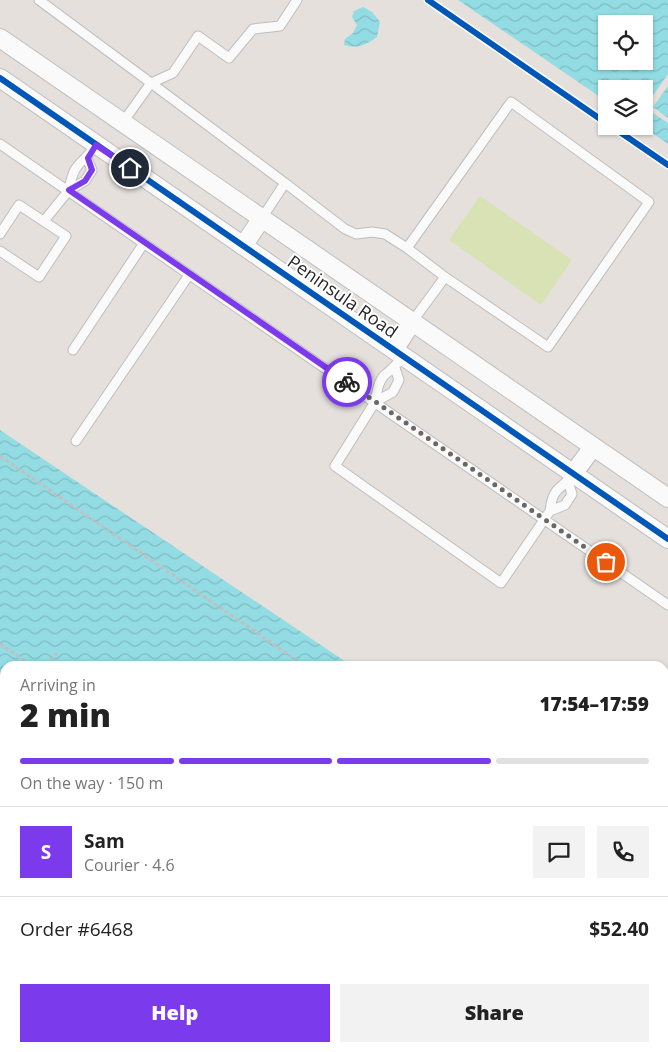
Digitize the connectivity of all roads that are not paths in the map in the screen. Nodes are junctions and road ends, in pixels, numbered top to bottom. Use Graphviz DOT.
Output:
graph roads {
  1 [pos="39,0"];
  2 [pos="296,0"];
  3 [pos="0,38"];
  4 [pos="0,78"];
  5 [pos="151,83"];
  6 [pos="122,122"];
  7 [pos="0,144"];
  8 [pos="92,151"];
  9 [pos="285,183"];
  10 [pos="69,190"];
  11 [pos="262,218"];
  12 [pos="44,221"];
  13 [pos="0,234"];
  14 [pos="144,243"];
  15 [pos="243,246"];
  16 [pos="407,248"];
  17 [pos="0,251"];
  18 [pos="190,275"];
  19 [pos="445,277"];
  20 [pos="412,322"];
  21 [pos="73,350"];
  22 [pos="397,358"];
  23 [pos="375,402"];
  24 [pos="76,440"];
  25 [pos="593,447"];
  26 [pos="570,478"];
  27 [pos="668,498"];
  28 [pos="550,510"];
  29 [pos="544,519"];
  30 [pos="668,539"];
  31 [pos="668,605"];
  1 -- 5 [label="lane"];
  2 -- 5 [label="lane"];
  3 -- 6 [label="street, Peninsula Road"];
  4 -- 8 [label="street, Peninsula Road"];
  5 -- 6 [label="lane"];
  5 -- 9 [label="lane"];
  6 -- 11 [label="street, Peninsula Road"];
  7 -- 10 [label="lane"];
  8 -- 10 [label="lane"];
  8 -- 10 [label="lane"];
  8 -- 15 [label="street, Peninsula Road"];
  9 -- 11 [label="lane"];
  9 -- 16 [label="lane"];
  10 -- 12 [label="lane"];
  10 -- 14 [label="lane"];
  11 -- 15 [label="street"];
  11 -- 20 [label="street, Peninsula Road"];
  12 -- 13 [label="lane"];
  12 -- 17 [label="lane"];
  14 -- 18 [label="lane"];
  14 -- 21 [label="lane"];
  15 -- 22 [label="street, Peninsula Road"];
  16 -- 19 [label="lane"];
  16 -- 19 [label="lane"];
  18 -- 23 [label="lane"];
  18 -- 24 [label="lane"];
  19 -- 20 [label="lane"];
  20 -- 22 [label="street"];
  20 -- 25 [label="street, Peninsula Road"];
  22 -- 23 [label="lane"];
  22 -- 23 [label="lane"];
  22 -- 26 [label="street, Peninsula Road"];
  23 -- 29 [label="lane"];
  23 -- 29 [label="lane"];
  25 -- 26 [label="street"];
  25 -- 27 [label="street, Peninsula Road"];
  26 -- 28 [label="lane"];
  26 -- 28 [label="lane"];
  26 -- 30 [label="street, Peninsula Road"];
  28 -- 29 [label="lane"];
  29 -- 31 [label="lane"];
}
